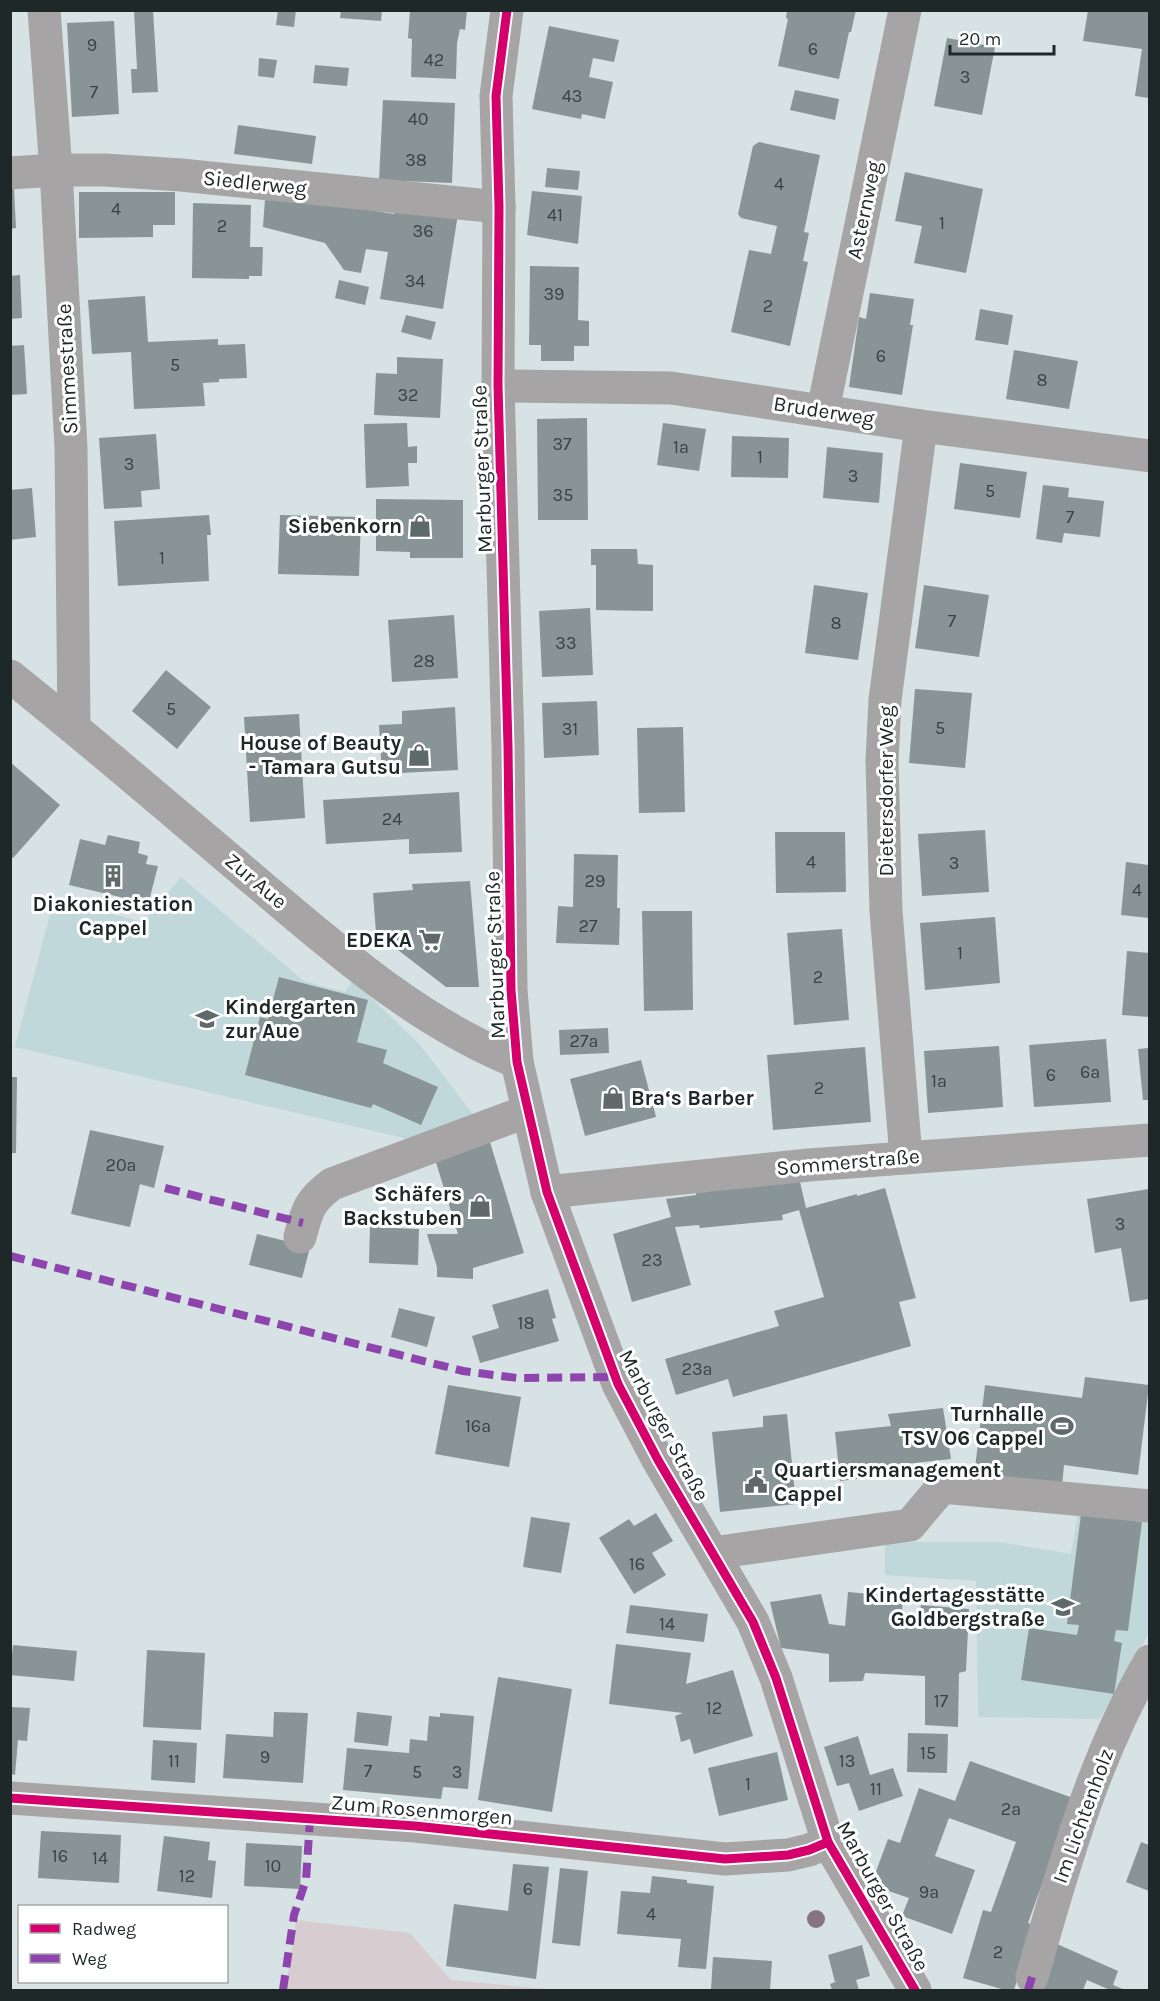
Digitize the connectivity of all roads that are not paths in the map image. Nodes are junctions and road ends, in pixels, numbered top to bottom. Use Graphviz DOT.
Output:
graph roads {
  1 [pos="44,10"];
  2 [pos="507,10"];
  3 [pos="905,10"];
  4 [pos="56,170"];
  5 [pos="10,173"];
  6 [pos="499,207"];
  7 [pos="498,386"];
  8 [pos="823,410"];
  9 [pos="921,426"];
  10 [pos="1149,456"];
  11 [pos="10,676"];
  12 [pos="74,727"];
  13 [pos="517,1062"];
  14 [pos="528,1111"];
  15 [pos="1149,1140"];
  16 [pos="906,1157"];
  17 [pos="547,1192"];
  18 [pos="300,1237"];
  19 [pos="1149,1506"];
  20 [pos="713,1553"];
  21 [pos="1149,1661"];
  22 [pos="10,1798"];
  23 [pos="828,1842"];
  24 [pos="1032,1977"];
  25 [pos="915,1990"];
  1 -- 4 [label="street, Simmestraße"];
  2 -- 6 [label="street, Marburger Straße"];
  3 -- 8 [label="street, Asternweg"];
  4 -- 5 [label="street, Siedlerweg"];
  4 -- 6 [label="street, Siedlerweg"];
  4 -- 12 [label="street, Simmestraße"];
  6 -- 7 [label="street, Marburger Straße"];
  7 -- 8 [label="street, Bruderweg"];
  7 -- 13 [label="street, Marburger Straße"];
  8 -- 9 [label="street, Bruderweg"];
  9 -- 10 [label="street, Bruderweg"];
  9 -- 16 [label="street, Dietersdorfer Weg"];
  11 -- 12 [label="street, Zur Aue"];
  12 -- 13 [label="street, Zur Aue"];
  13 -- 14 [label="street, Marburger Straße"];
  14 -- 17 [label="street, Marburger Straße"];
  14 -- 18 [label="street"];
  15 -- 16 [label="street, Sommerstraße"];
  16 -- 17 [label="street, Sommerstraße"];
  17 -- 20 [label="street, Marburger Straße"];
  19 -- 20 [label="street"];
  20 -- 23 [label="street, Marburger Straße"];
  21 -- 24 [label="street, Im Lichtenholz"];
  22 -- 23 [label="street, Zum Rosenmorgen"];
  23 -- 25 [label="street, Marburger Straße"];
}
